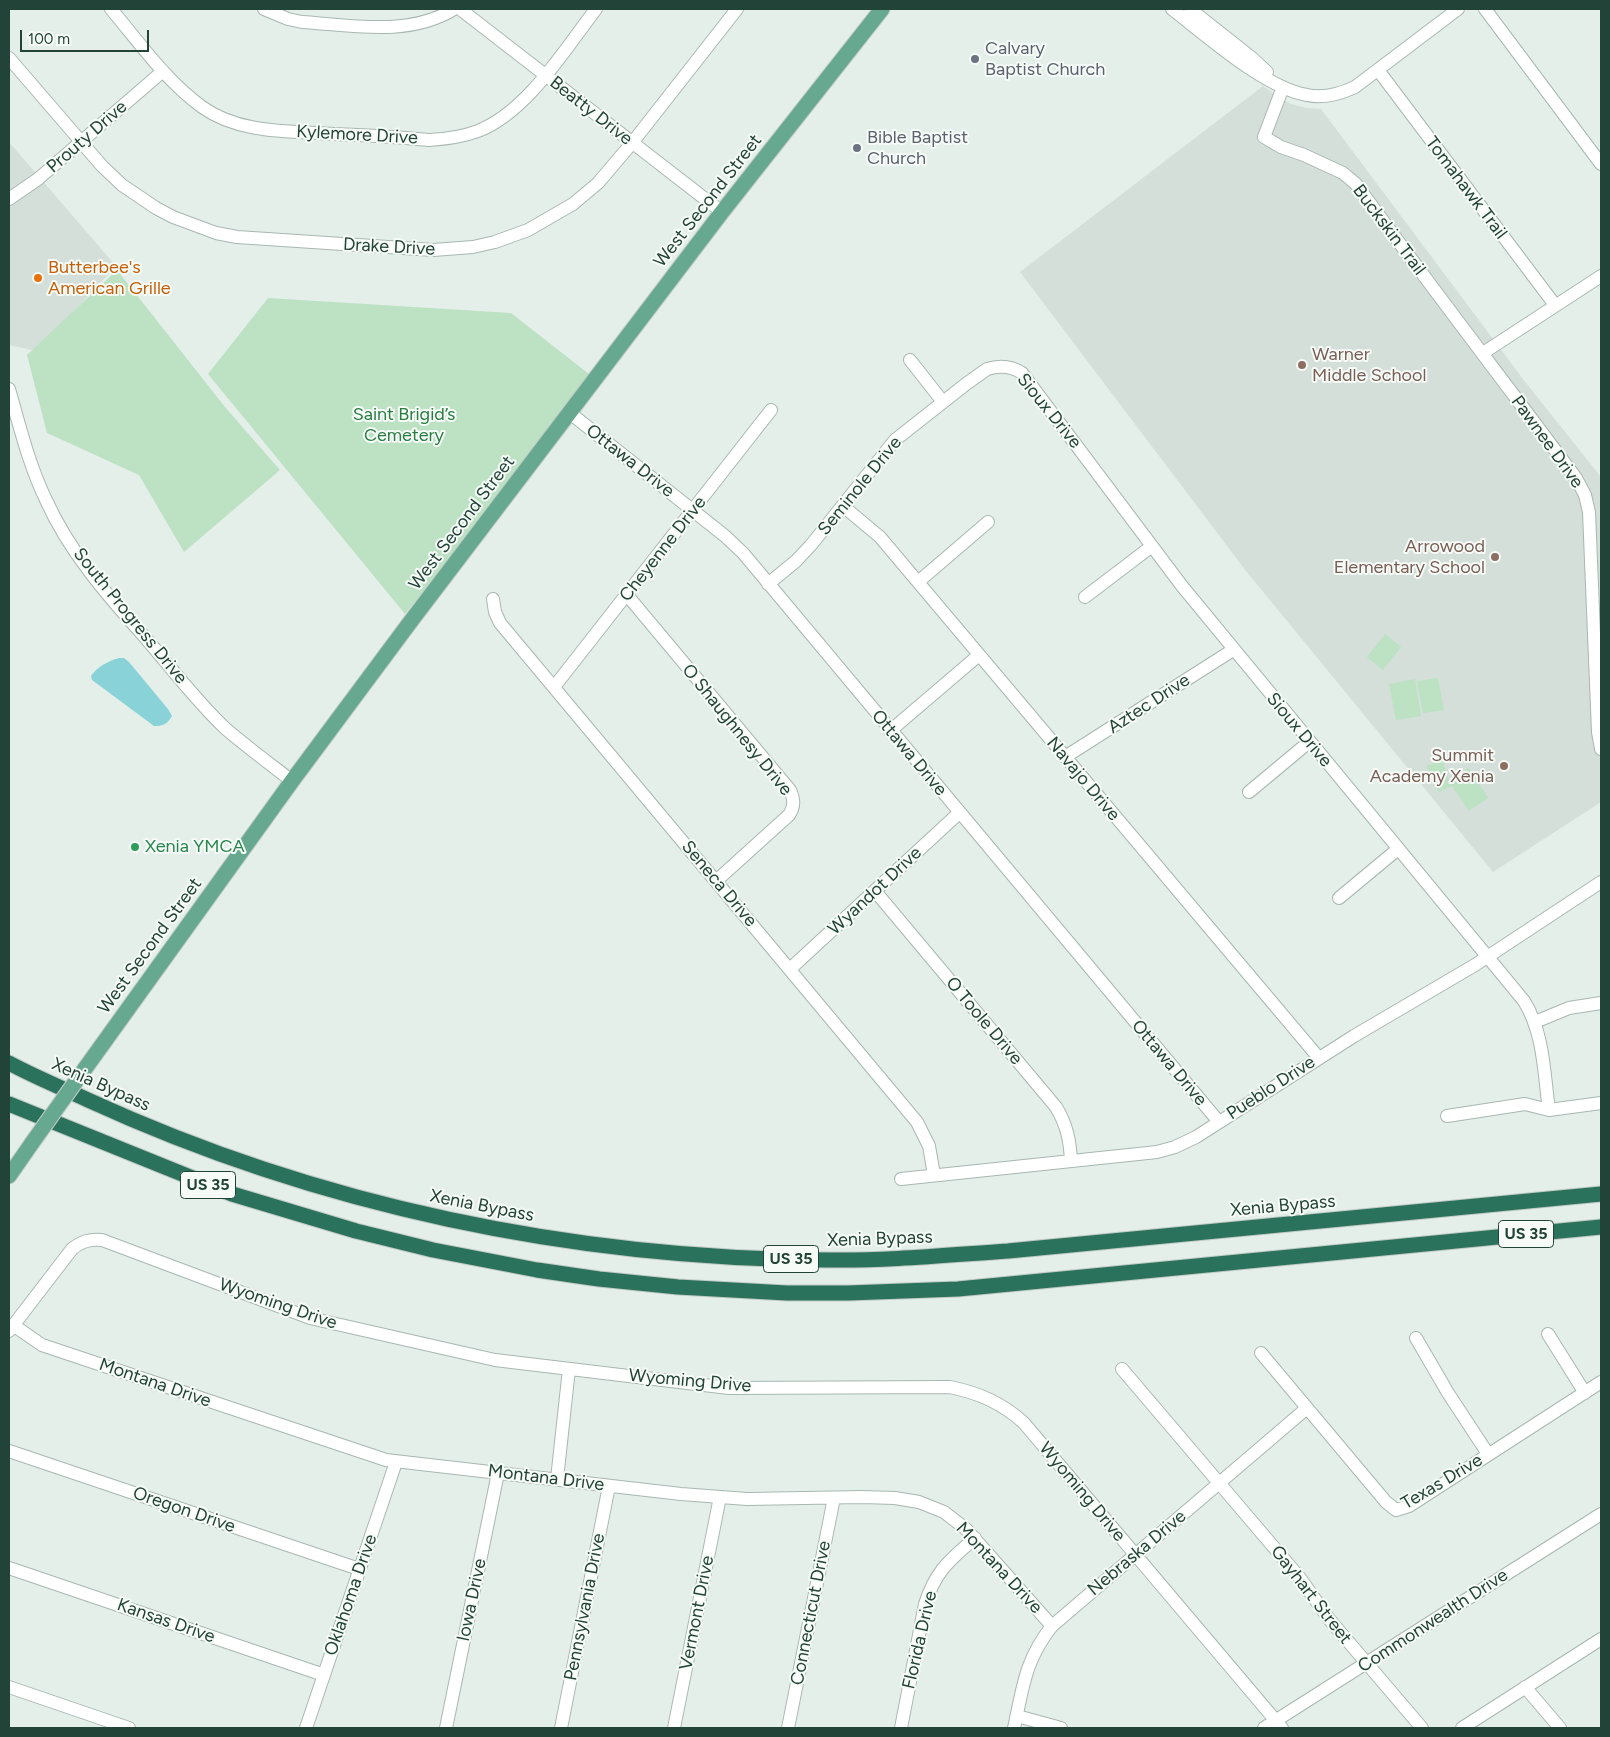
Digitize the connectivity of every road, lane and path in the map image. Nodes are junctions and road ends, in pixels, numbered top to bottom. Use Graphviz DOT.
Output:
graph roads {
  1 [pos="111,9"];
  2 [pos="264,9"];
  3 [pos="454,9"];
  4 [pos="460,9"];
  5 [pos="596,9"];
  6 [pos="737,9"];
  7 [pos="882,9"];
  8 [pos="1172,9"];
  9 [pos="1190,9"];
  10 [pos="1458,9"];
  11 [pos="1485,9"];
  12 [pos="9,58"];
  13 [pos="1378,70"];
  14 [pos="163,71"];
  15 [pos="545,75"];
  16 [pos="1284,87"];
  17 [pos="82,142"];
  18 [pos="632,142"];
  19 [pos="1601,164"];
  20 [pos="9,199"];
  21 [pos="722,212"];
  22 [pos="1601,276"];
  23 [pos="1555,305"];
  24 [pos="1483,353"];
  25 [pos="910,360"];
  26 [pos="1009,367"];
  27 [pos="9,389"];
  28 [pos="942,402"];
  29 [pos="771,410"];
  30 [pos="12,412"];
  31 [pos="570,414"];
  32 [pos="843,506"];
  33 [pos="692,511"];
  34 [pos="988,522"];
  35 [pos="1152,546"];
  36 [pos="918,582"];
  37 [pos="768,584"];
  38 [pos="627,595"];
  39 [pos="1085,597"];
  40 [pos="493,600"];
  41 [pos="1233,650"];
  42 [pos="979,655"];
  43 [pos="554,687"];
  44 [pos="890,731"];
  45 [pos="1309,742"];
  46 [pos="1601,749"];
  47 [pos="1065,757"];
  48 [pos="292,781"];
  49 [pos="1249,792"];
  50 [pos="959,813"];
  51 [pos="1398,850"];
  52 [pos="716,881"];
  53 [pos="1601,882"];
  54 [pos="875,891"];
  55 [pos="1338,898"];
  56 [pos="1487,957"];
  57 [pos="790,969"];
  58 [pos="1601,1003"];
  59 [pos="1535,1022"];
  60 [pos="1319,1058"];
  61 [pos="9,1063"];
  62 [pos="1601,1102"];
  63 [pos="9,1104"];
  64 [pos="1549,1110"];
  65 [pos="1446,1116"];
  66 [pos="1219,1122"];
  67 [pos="1070,1161"];
  68 [pos="934,1175"];
  69 [pos="9,1176"];
  70 [pos="901,1179"];
  71 [pos="1601,1186"];
  72 [pos="1601,1194"];
  73 [pos="1320,1221"];
  74 [pos="1601,1227"];
  75 [pos="1601,1233"];
  76 [pos="1450,1241"];
  77 [pos="11,1328"];
  78 [pos="1548,1334"];
  79 [pos="1416,1338"];
  80 [pos="1261,1353"];
  81 [pos="569,1369"];
  82 [pos="1122,1369"];
  83 [pos="1601,1382"];
  84 [pos="1585,1393"];
  85 [pos="1307,1408"];
  86 [pos="9,1451"];
  87 [pos="1488,1454"];
  88 [pos="396,1462"];
  89 [pos="498,1473"];
  90 [pos="557,1480"];
  91 [pos="1220,1484"];
  92 [pos="609,1486"];
  93 [pos="720,1497"];
  94 [pos="834,1498"];
  95 [pos="1601,1514"];
  96 [pos="975,1538"];
  97 [pos="1135,1555"];
  98 [pos="9,1568"];
  99 [pos="359,1569"];
  100 [pos="1052,1626"];
  101 [pos="1601,1639"];
  102 [pos="1367,1664"];
  103 [pos="324,1675"];
  104 [pos="9,1687"];
  105 [pos="1525,1688"];
  106 [pos="1016,1722"];
  107 [pos="1279,1724"];
  108 [pos="128,1728"];
  109 [pos="306,1728"];
  110 [pos="446,1728"];
  111 [pos="561,1728"];
  112 [pos="674,1728"];
  113 [pos="788,1728"];
  114 [pos="900,1728"];
  115 [pos="1062,1728"];
  116 [pos="1264,1728"];
  117 [pos="1422,1728"];
  118 [pos="1462,1728"];
  119 [pos="1560,1728"];
  1 -- 14 [label="street, Kylemore Drive"];
  2 -- 3 [label="street"];
  4 -- 15 [label="street, Beatty Drive"];
  5 -- 15 [label="street, Kylemore Drive"];
  6 -- 18 [label="street, Drake Drive"];
  7 -- 21 [label="main road, West Second Street"];
  8 -- 16 [label="street"];
  9 -- 16 [label="street"];
  10 -- 13 [label="street"];
  11 -- 19 [label="street"];
  12 -- 17 [label="street, Drake Drive"];
  13 -- 16 [label="street"];
  13 -- 23 [label="street, Tomahawk Trail"];
  14 -- 15 [label="street, Kylemore Drive"];
  14 -- 17 [label="street, Prouty Drive"];
  15 -- 18 [label="street, Beatty Drive"];
  16 -- 24 [label="street, Buckskin Trail"];
  17 -- 18 [label="street, Drake Drive"];
  17 -- 20 [label="street, Prouty Drive"];
  18 -- 21 [label="street, Beatty Drive"];
  21 -- 31 [label="main road, West Second Street"];
  22 -- 23 [label="street"];
  23 -- 24 [label="street"];
  24 -- 46 [label="street, Pawnee Drive"];
  25 -- 28 [label="street"];
  26 -- 28 [label="street, Seminole Drive"];
  26 -- 35 [label="street, Sioux Drive"];
  27 -- 30 [label="street, South Progress Drive"];
  28 -- 32 [label="street, Seminole Drive"];
  29 -- 33 [label="street, Cheyenne Drive"];
  30 -- 48 [label="street, South Progress Drive"];
  31 -- 33 [label="street, Ottawa Drive"];
  31 -- 48 [label="main road, West Second Street"];
  32 -- 36 [label="street, Navajo Drive"];
  32 -- 37 [label="street, Seminole Drive"];
  33 -- 37 [label="street, Ottawa Drive"];
  33 -- 38 [label="street, Cheyenne Drive"];
  34 -- 36 [label="street"];
  35 -- 39 [label="street"];
  35 -- 41 [label="street, Sioux Drive"];
  36 -- 42 [label="street, Navajo Drive"];
  37 -- 44 [label="street, Ottawa Drive"];
  38 -- 43 [label="street, Cheyenne Drive"];
  38 -- 52 [label="street, O Shaughnesy Drive"];
  40 -- 43 [label="street, Seneca Drive"];
  41 -- 45 [label="street, Sioux Drive"];
  41 -- 47 [label="street, Aztec Drive"];
  42 -- 44 [label="street"];
  42 -- 47 [label="street, Navajo Drive"];
  43 -- 52 [label="street, Seneca Drive"];
  44 -- 50 [label="street, Ottawa Drive"];
  45 -- 49 [label="street"];
  45 -- 51 [label="street, Sioux Drive"];
  47 -- 60 [label="street, Navajo Drive"];
  48 -- 69 [label="main road, West Second Street, bridge"];
  50 -- 54 [label="street, Wyandot Drive"];
  50 -- 66 [label="street, Ottawa Drive"];
  51 -- 55 [label="street"];
  51 -- 56 [label="street, Sioux Drive"];
  52 -- 57 [label="street, Seneca Drive"];
  53 -- 56 [label="street, Pueblo Drive"];
  54 -- 57 [label="street, Wyandot Drive"];
  54 -- 67 [label="street, O Toole Drive"];
  56 -- 59 [label="street, Sioux Drive"];
  56 -- 60 [label="street, Pueblo Drive"];
  57 -- 68 [label="street, Seneca Drive"];
  58 -- 59 [label="street"];
  59 -- 64 [label="street, Sioux Drive"];
  60 -- 66 [label="street, Pueblo Drive"];
  61 -- 73 [label="highway, Xenia Bypass / US 35"];
  62 -- 64 [label="street"];
  63 -- 76 [label="highway, US 35"];
  64 -- 65 [label="street"];
  66 -- 67 [label="street, Pueblo Drive"];
  67 -- 68 [label="street, Pueblo Drive"];
  68 -- 70 [label="street, Pueblo Drive"];
  71 -- 73 [label="highway"];
  72 -- 73 [label="highway, Xenia Bypass / US 35"];
  74 -- 76 [label="highway, US 35"];
  75 -- 76 [label="highway"];
  77 -- 81 [label="street, Wyoming Drive"];
  77 -- 88 [label="street, Montana Drive"];
  78 -- 84 [label="street"];
  79 -- 87 [label="street"];
  80 -- 85 [label="street"];
  81 -- 90 [label="street"];
  81 -- 97 [label="street, Wyoming Drive"];
  82 -- 91 [label="street, Gayhart Street"];
  83 -- 84 [label="street, Texas Drive"];
  84 -- 87 [label="street, Texas Drive"];
  85 -- 87 [label="street, Texas Drive"];
  85 -- 91 [label="street, Nebraska Drive"];
  86 -- 99 [label="street, Oregon Drive"];
  88 -- 89 [label="street, Montana Drive"];
  88 -- 99 [label="street, Oklahoma Drive"];
  89 -- 90 [label="street, Montana Drive"];
  89 -- 110 [label="street, Iowa Drive"];
  90 -- 92 [label="street, Montana Drive"];
  91 -- 97 [label="street, Nebraska Drive"];
  91 -- 102 [label="street, Gayhart Street"];
  92 -- 93 [label="street, Montana Drive"];
  92 -- 111 [label="street, Pennsylvania Drive"];
  93 -- 94 [label="street, Montana Drive"];
  93 -- 112 [label="street, Vermont Drive"];
  94 -- 96 [label="street, Montana Drive"];
  94 -- 113 [label="street, Connecticut Drive"];
  95 -- 102 [label="street, Commonwealth Drive"];
  96 -- 100 [label="street, Montana Drive"];
  96 -- 114 [label="street, Florida Drive"];
  97 -- 100 [label="street, Nebraska Drive"];
  97 -- 107 [label="street, Wyoming Drive"];
  98 -- 103 [label="street, Kansas Drive"];
  99 -- 103 [label="street, Oklahoma Drive"];
  100 -- 106 [label="street, Nebraska Drive"];
  101 -- 105 [label="street"];
  102 -- 107 [label="street, Commonwealth Drive"];
  102 -- 117 [label="street, Gayhart Street"];
  103 -- 109 [label="street, Oklahoma Drive"];
  104 -- 108 [label="street"];
  105 -- 118 [label="street"];
  105 -- 119 [label="street"];
  106 -- 115 [label="street"];
  107 -- 116 [label="street, Commonwealth Drive"];
}
